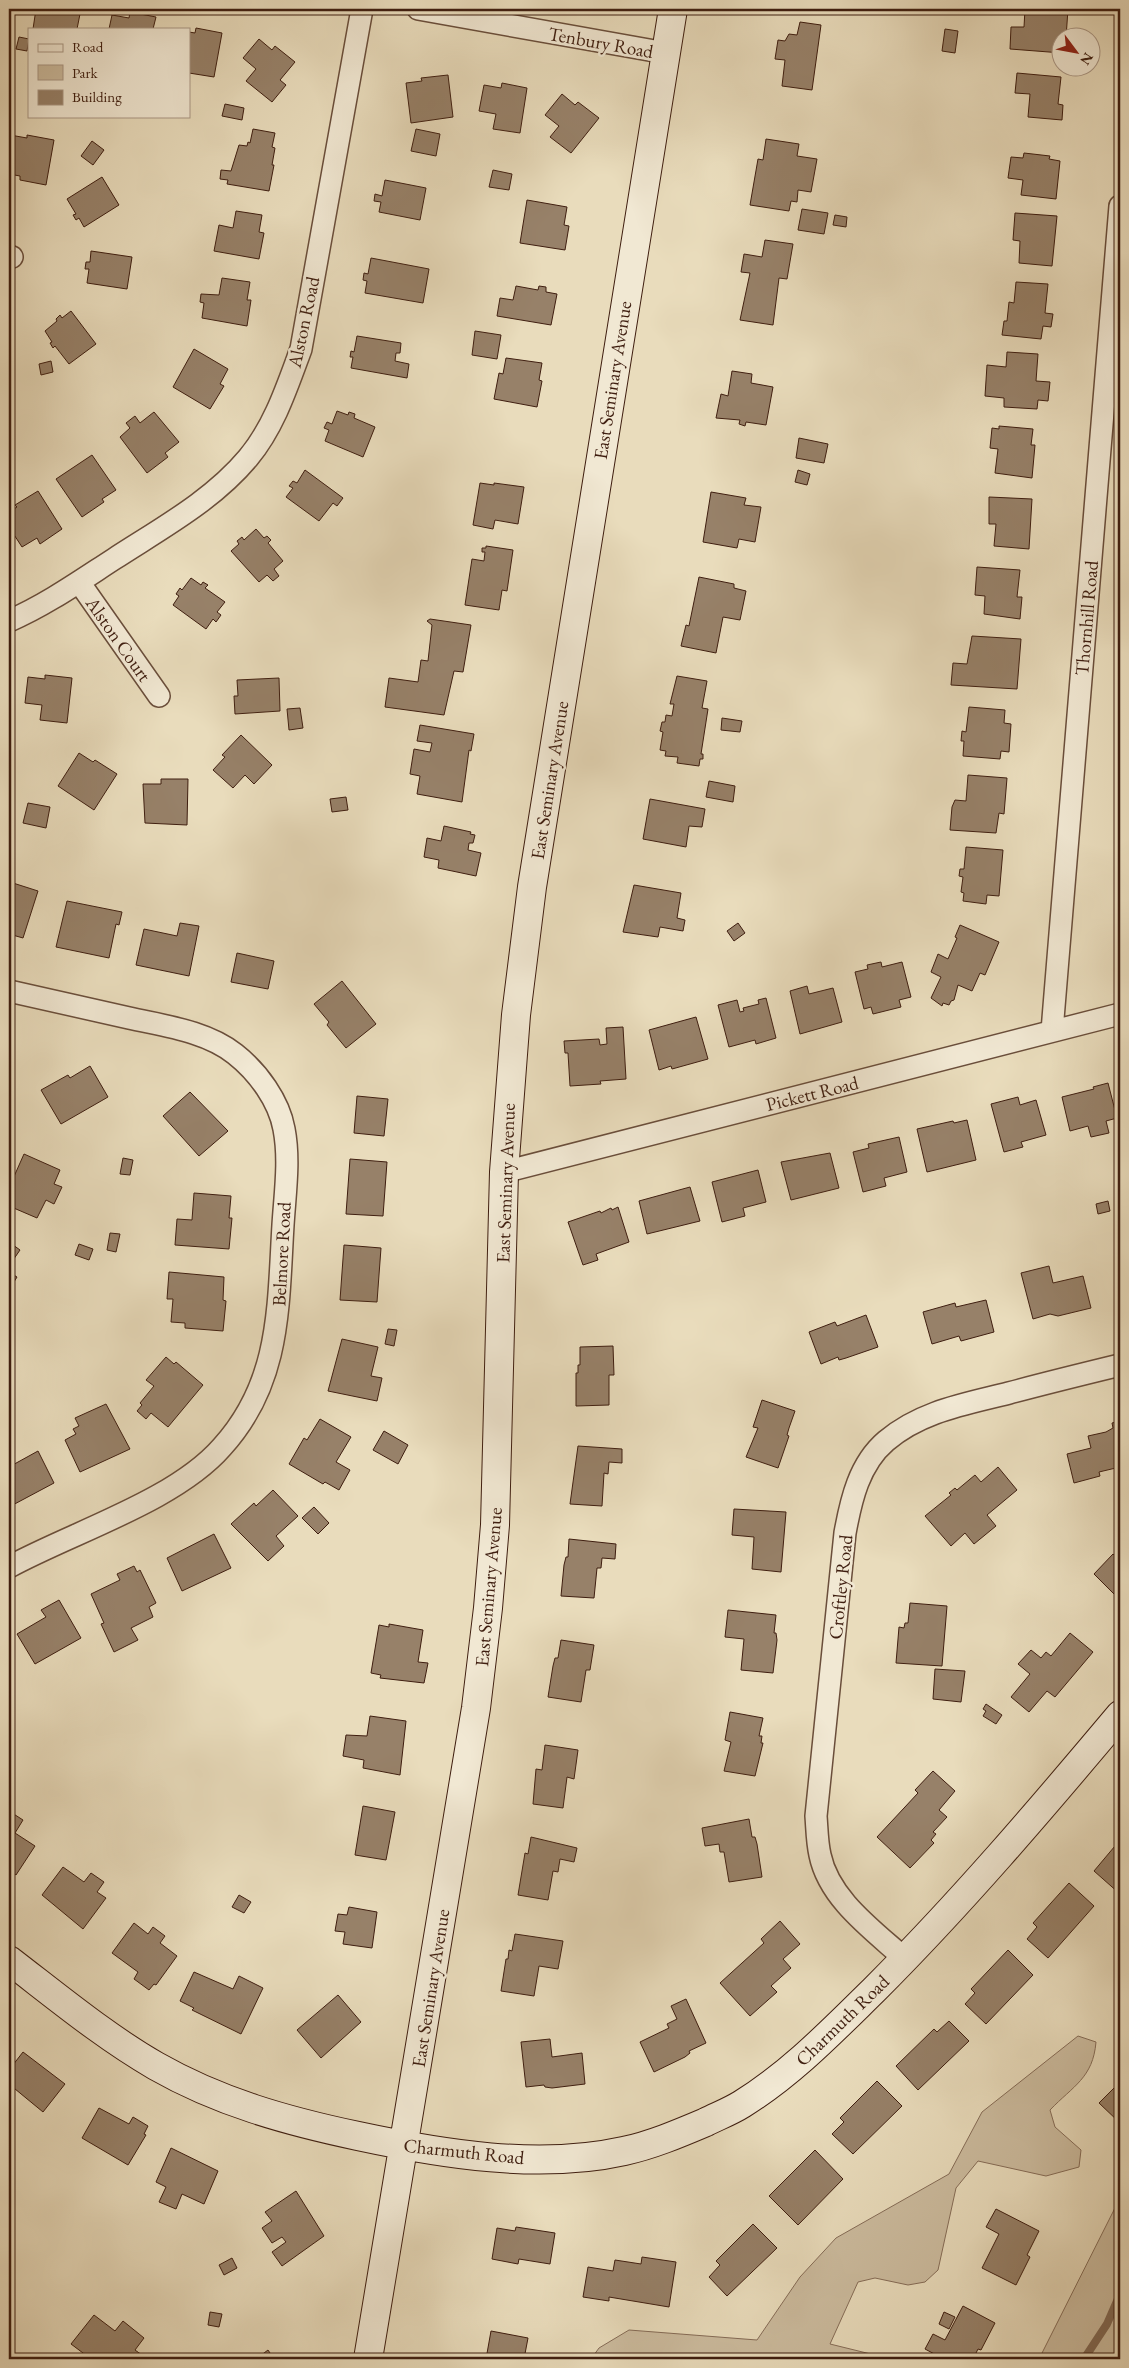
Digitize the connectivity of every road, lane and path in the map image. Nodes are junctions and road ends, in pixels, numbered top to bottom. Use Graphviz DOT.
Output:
graph roads {
  1 [pos="362,9"];
  2 [pos="418,9"];
  3 [pos="673,9"];
  4 [pos="666,53"];
  5 [pos="1120,206"];
  6 [pos="79,582"];
  7 [pos="9,621"];
  8 [pos="159,696"];
  9 [pos="9,990"];
  10 [pos="1120,1014"];
  11 [pos="1052,1031"];
  12 [pos="504,1172"];
  13 [pos="1120,1365"];
  14 [pos="9,1567"];
  15 [pos="1120,1715"];
  16 [pos="905,1959"];
  17 [pos="9,1960"];
  18 [pos="404,2146"];
  19 [pos="368,2359"];
  1 -- 6 [label="street, Alston Road"];
  2 -- 4 [label="street, Tenbury Road"];
  3 -- 4 [label="street, East Seminary Avenue"];
  4 -- 12 [label="street, East Seminary Avenue"];
  5 -- 11 [label="street, Thornhill Road"];
  6 -- 7 [label="street, Alston Road"];
  6 -- 8 [label="street, Alston Court"];
  9 -- 14 [label="street, Belmore Road"];
  10 -- 11 [label="street, Pickett Road"];
  11 -- 12 [label="street, Pickett Road"];
  12 -- 18 [label="street, East Seminary Avenue"];
  13 -- 16 [label="street, Croftley Road"];
  15 -- 16 [label="street, Charmuth Road"];
  16 -- 18 [label="street, Charmuth Road"];
  17 -- 18 [label="street, Charmuth Road"];
  18 -- 19 [label="street, East Seminary Avenue"];
}
